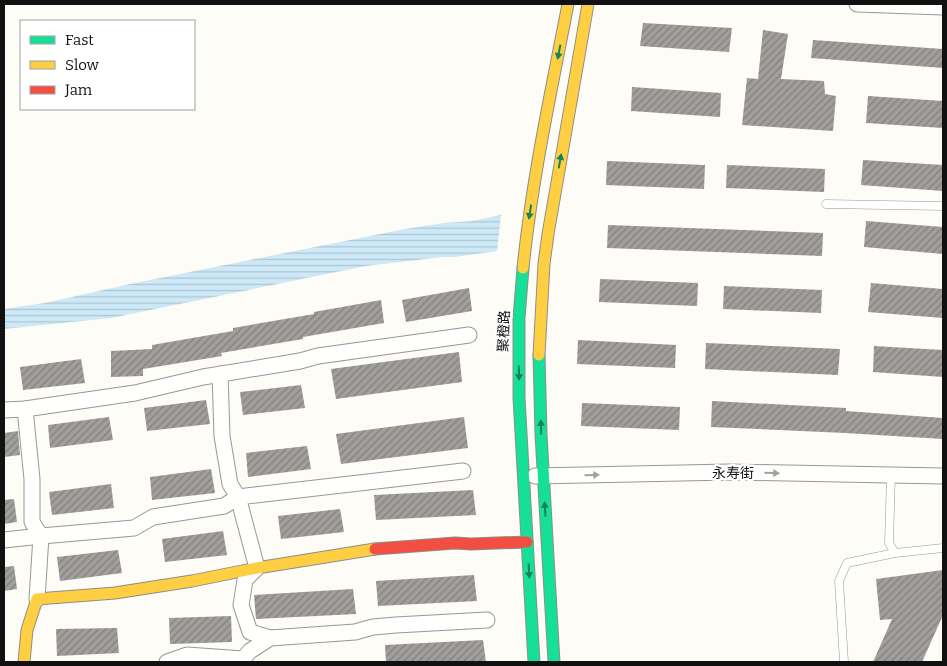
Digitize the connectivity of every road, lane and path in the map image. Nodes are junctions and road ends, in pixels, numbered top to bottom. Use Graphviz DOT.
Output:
graph roads {
  1 [pos="568,4"];
  2 [pos="588,4"];
  3 [pos="857,4"];
  4 [pos="943,7"];
  5 [pos="826,204"];
  6 [pos="943,206"];
  7 [pos="469,335"];
  8 [pos="220,374"];
  9 [pos="25,408"];
  10 [pos="4,410"];
  11 [pos="463,471"];
  12 [pos="891,475"];
  13 [pos="544,476"];
  14 [pos="943,476"];
  15 [pos="523,477"];
  16 [pos="238,497"];
  17 [pos="41,536"];
  18 [pos="4,540"];
  19 [pos="527,542"];
  20 [pos="943,548"];
  21 [pos="895,553"];
  22 [pos="257,568"];
  23 [pos="37,600"];
  24 [pos="487,620"];
  25 [pos="270,638"];
  26 [pos="24,662"];
  27 [pos="167,662"];
  28 [pos="534,662"];
  29 [pos="554,662"];
  30 [pos="844,662"];
  1 -- 15 [label="street, 聚橙路, one-way"];
  13 -- 2 [label="street, one-way"];
  3 -- 4 [label="street"];
  5 -- 6 [label="lane"];
  7 -- 8 [label="street"];
  8 -- 9 [label="street"];
  8 -- 16 [label="street"];
  9 -- 10 [label="street"];
  9 -- 17 [label="street"];
  11 -- 16 [label="street"];
  13 -- 12 [label="street, 永寿街, one-way"];
  12 -- 14 [label="street, 永寿街"];
  12 -- 21 [label="lane"];
  13 -- 15 [label="street, 永寿街"];
  29 -- 13 [label="street, one-way"];
  15 -- 19 [label="street, 聚橙路"];
  16 -- 17 [label="street"];
  16 -- 22 [label="street"];
  17 -- 18 [label="street"];
  17 -- 23 [label="street"];
  19 -- 22 [label="street"];
  19 -- 28 [label="street, 聚橙路, one-way"];
  20 -- 21 [label="lane"];
  21 -- 30 [label="lane"];
  22 -- 23 [label="street"];
  22 -- 25 [label="street"];
  23 -- 26 [label="street"];
  24 -- 25 [label="street"];
  25 -- 27 [label="street"];
}
